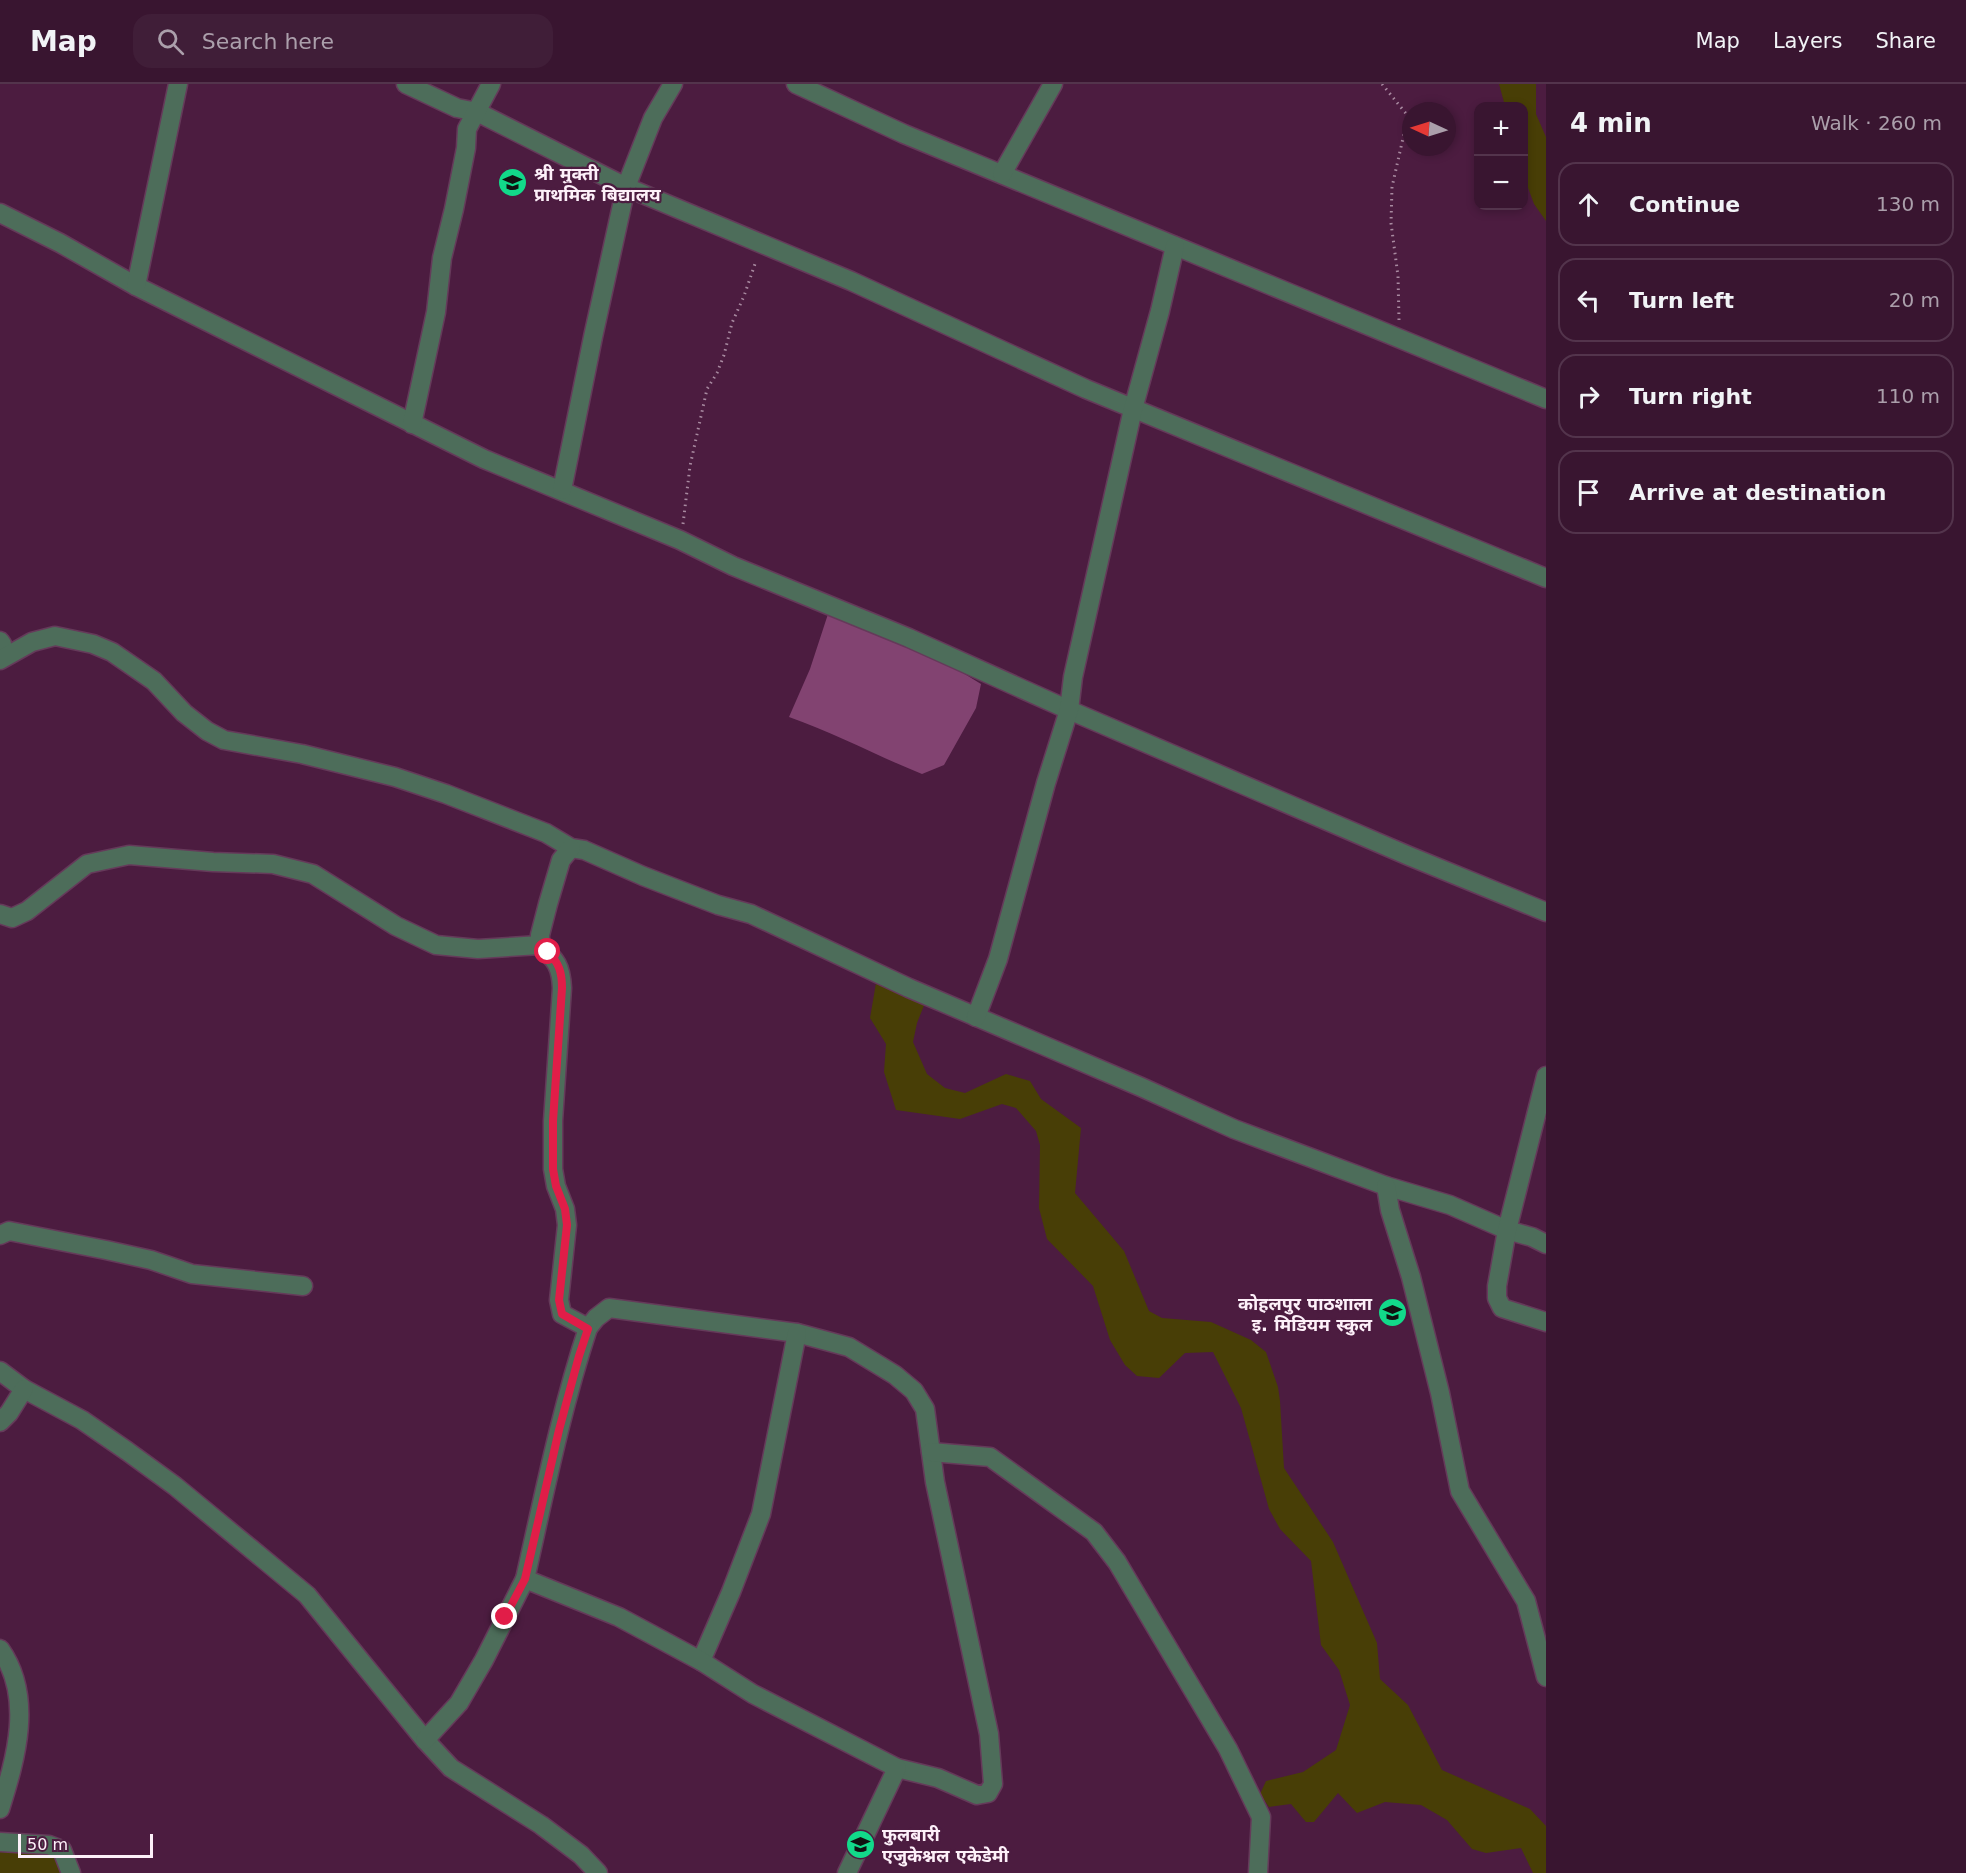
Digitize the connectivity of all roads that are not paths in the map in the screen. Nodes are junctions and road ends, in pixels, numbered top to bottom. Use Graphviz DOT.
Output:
graph roads {
  1 [pos="178,84"];
  2 [pos="406,84"];
  3 [pos="491,84"];
  4 [pos="673,84"];
  5 [pos="796,84"];
  6 [pos="1053,84"];
  7 [pos="477,112"];
  8 [pos="1002,174"];
  9 [pos="626,187"];
  10 [pos="0,213"];
  11 [pos="1175,246"];
  12 [pos="136,286"];
  13 [pos="1546,399"];
  14 [pos="1133,409"];
  15 [pos="412,424"];
  16 [pos="562,490"];
  17 [pos="1546,578"];
  18 [pos="0,641"];
  19 [pos="0,647"];
  20 [pos="0,660"];
  21 [pos="1070,710"];
  22 [pos="571,848"];
  23 [pos="1546,912"];
  24 [pos="0,914"];
  25 [pos="540,945"];
  26 [pos="976,1017"];
  27 [pos="1546,1076"];
  28 [pos="1386,1186"];
  29 [pos="1507,1230"];
  30 [pos="0,1234"];
  31 [pos="1546,1244"];
  32 [pos="303,1286"];
  33 [pos="1546,1322"];
  34 [pos="588,1329"];
  35 [pos="797,1333"];
  36 [pos="0,1371"];
  37 [pos="24,1389"];
  38 [pos="0,1422"];
  39 [pos="930,1452"];
  40 [pos="525,1579"];
  41 [pos="0,1649"];
  42 [pos="701,1661"];
  43 [pos="1546,1677"];
  44 [pos="425,1740"];
  45 [pos="897,1768"];
  46 [pos="0,1809"];
  47 [pos="0,1842"];
  48 [pos="71,1873"];
  49 [pos="598,1873"];
  50 [pos="847,1873"];
  51 [pos="1258,1873"];
  1 -- 12 [label="street"];
  2 -- 7 [label="street"];
  3 -- 7 [label="street"];
  4 -- 9 [label="street"];
  5 -- 8 [label="street"];
  6 -- 8 [label="street"];
  7 -- 9 [label="street"];
  7 -- 15 [label="street"];
  8 -- 11 [label="street"];
  9 -- 14 [label="street"];
  9 -- 16 [label="street"];
  10 -- 12 [label="street"];
  11 -- 13 [label="street"];
  11 -- 14 [label="street"];
  12 -- 15 [label="street"];
  14 -- 17 [label="street"];
  14 -- 21 [label="street"];
  15 -- 16 [label="street"];
  16 -- 21 [label="street"];
  18 -- 19 [label="street"];
  20 -- 22 [label="street"];
  21 -- 23 [label="street"];
  21 -- 26 [label="street"];
  22 -- 25 [label="street"];
  22 -- 26 [label="street"];
  24 -- 25 [label="street"];
  25 -- 34 [label="street"];
  26 -- 28 [label="street"];
  27 -- 29 [label="street"];
  28 -- 29 [label="street"];
  28 -- 43 [label="street"];
  29 -- 31 [label="street"];
  29 -- 33 [label="street"];
  30 -- 32 [label="street"];
  34 -- 35 [label="street"];
  34 -- 40 [label="street"];
  35 -- 39 [label="street"];
  35 -- 42 [label="street"];
  36 -- 37 [label="street"];
  37 -- 38 [label="street"];
  37 -- 44 [label="street"];
  39 -- 45 [label="street"];
  39 -- 51 [label="street"];
  40 -- 42 [label="street"];
  40 -- 44 [label="street"];
  41 -- 46 [label="street"];
  42 -- 45 [label="street"];
  44 -- 49 [label="street"];
  45 -- 50 [label="street"];
  47 -- 48 [label="street"];
}
